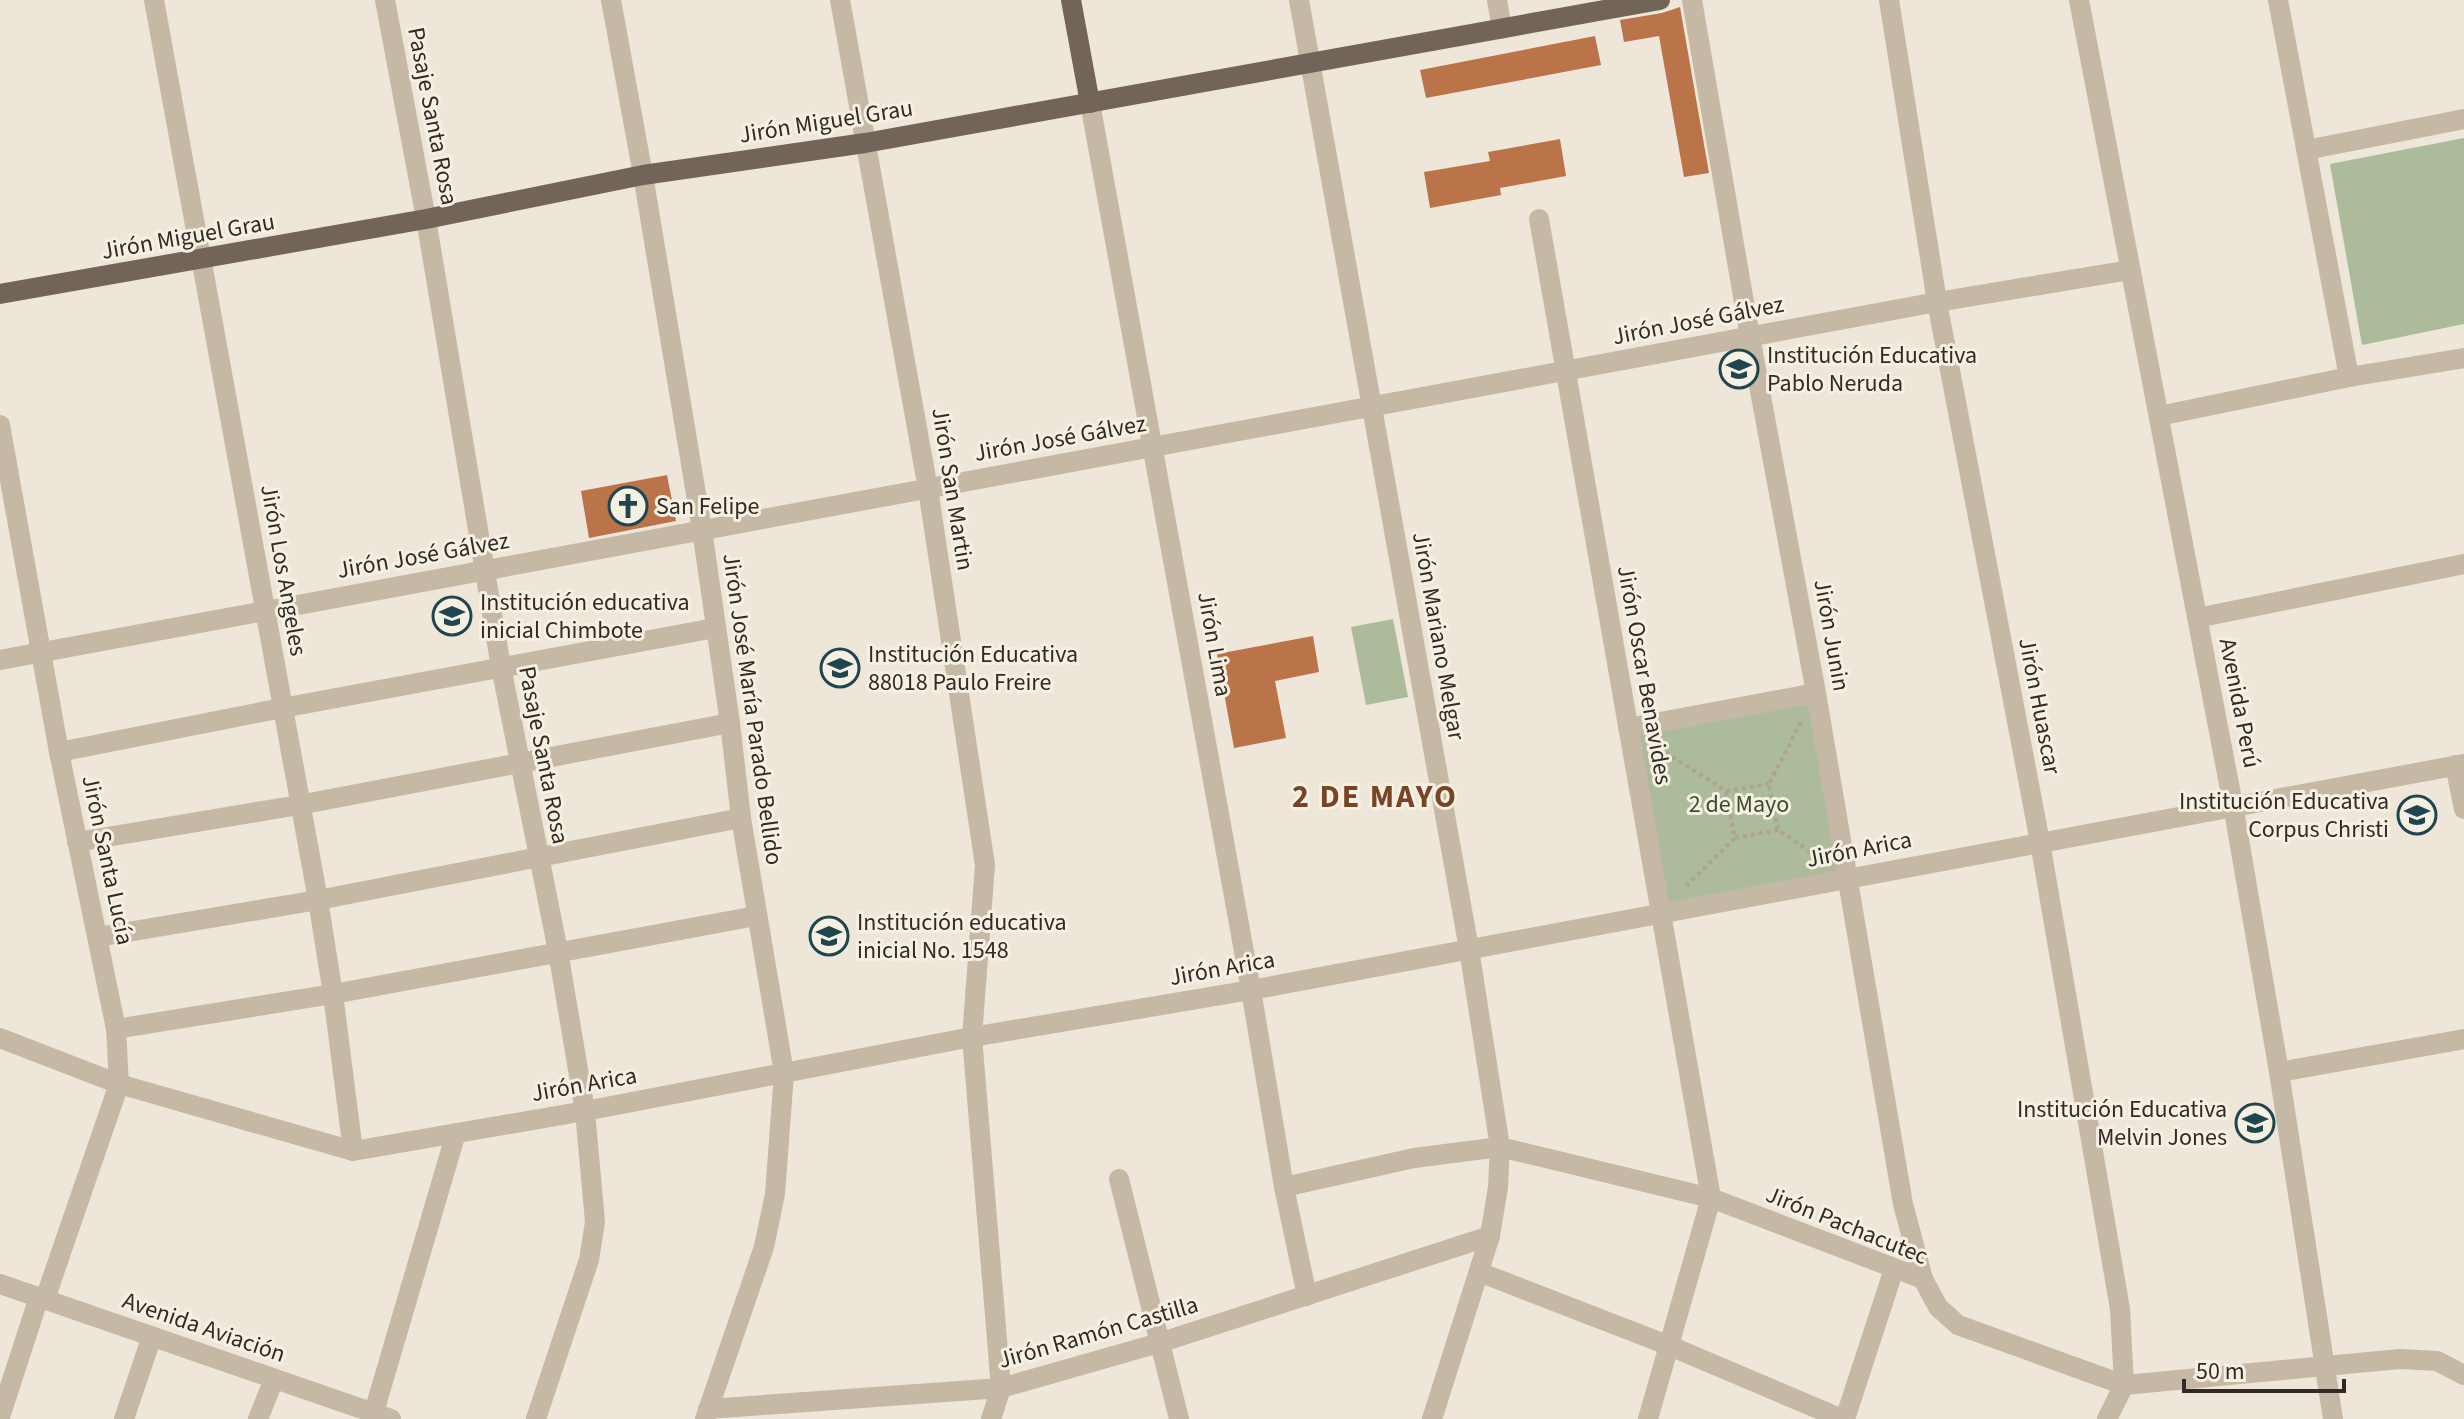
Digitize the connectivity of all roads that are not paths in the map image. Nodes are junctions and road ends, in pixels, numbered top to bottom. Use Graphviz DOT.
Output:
graph roads {
  1 [pos="154,0"];
  2 [pos="385,0"];
  3 [pos="611,0"];
  4 [pos="840,0"];
  5 [pos="1071,0"];
  6 [pos="1299,0"];
  7 [pos="1497,0"];
  8 [pos="1660,0"];
  9 [pos="1692,0"];
  10 [pos="1889,0"];
  11 [pos="2079,0"];
  12 [pos="2278,0"];
  13 [pos="1502,29"];
  14 [pos="1310,65"];
  15 [pos="1090,103"];
  16 [pos="2464,119"];
  17 [pos="865,143"];
  18 [pos="2306,150"];
  19 [pos="643,175"];
  20 [pos="426,219"];
  21 [pos="1539,219"];
  22 [pos="200,261"];
  23 [pos="2130,270"];
  24 [pos="0,294"];
  25 [pos="1937,302"];
  26 [pos="1750,337"];
  27 [pos="2464,358"];
  28 [pos="1566,371"];
  29 [pos="2349,377"];
  30 [pos="1371,407"];
  31 [pos="2159,416"];
  32 [pos="0,425"];
  33 [pos="1153,448"];
  34 [pos="928,489"];
  35 [pos="702,530"];
  36 [pos="2464,564"];
  37 [pos="486,570"];
  38 [pos="265,611"];
  39 [pos="2197,618"];
  40 [pos="715,628"];
  41 [pos="41,652"];
  42 [pos="0,660"];
  43 [pos="501,667"];
  44 [pos="1816,693"];
  45 [pos="282,708"];
  46 [pos="730,723"];
  47 [pos="1628,728"];
  48 [pos="59,752"];
  49 [pos="521,763"];
  50 [pos="2460,764"];
  51 [pos="299,805"];
  52 [pos="2233,805"];
  53 [pos="2464,809"];
  54 [pos="741,818"];
  55 [pos="77,842"];
  56 [pos="2040,842"];
  57 [pos="538,858"];
  58 [pos="1848,877"];
  59 [pos="318,900"];
  60 [pos="1660,913"];
  61 [pos="756,916"];
  62 [pos="98,937"];
  63 [pos="1469,949"];
  64 [pos="558,951"];
  65 [pos="1251,990"];
  66 [pos="333,994"];
  67 [pos="116,1029"];
  68 [pos="972,1037"];
  69 [pos="0,1038"];
  70 [pos="2464,1039"];
  71 [pos="2279,1072"];
  72 [pos="784,1073"];
  73 [pos="119,1084"];
  74 [pos="585,1111"];
  75 [pos="456,1133"];
  76 [pos="1500,1147"];
  77 [pos="353,1151"];
  78 [pos="1119,1179"];
  79 [pos="1284,1187"];
  80 [pos="1711,1198"];
  81 [pos="1490,1236"];
  82 [pos="1894,1269"];
  83 [pos="1479,1272"];
  84 [pos="1923,1279"];
  85 [pos="0,1284"];
  86 [pos="1307,1296"];
  87 [pos="42,1298"];
  88 [pos="152,1336"];
  89 [pos="1159,1343"];
  90 [pos="1670,1346"];
  91 [pos="2324,1366"];
  92 [pos="2464,1375"];
  93 [pos="274,1379"];
  94 [pos="2124,1385"];
  95 [pos="1001,1388"];
  96 [pos="706,1414"];
  97 [pos="0,1417"];
  98 [pos="386,1417"];
  99 [pos="124,1419"];
  100 [pos="258,1419"];
  101 [pos="536,1419"];
  102 [pos="991,1419"];
  103 [pos="1179,1419"];
  104 [pos="1432,1419"];
  105 [pos="1648,1419"];
  106 [pos="1843,1419"];
  107 [pos="2107,1419"];
  108 [pos="2333,1419"];
  1 -- 22 [label="street, Jirón Los Angeles"];
  2 -- 20 [label="street, Pasaje Santa Rosa"];
  3 -- 19 [label="street, Jirón José María Parado Bellido"];
  4 -- 17 [label="street, Jirón San Martin"];
  5 -- 15 [label="main road, Jirón Lima"];
  6 -- 14 [label="street, Jirón Mariano Melgar"];
  7 -- 13 [label="street"];
  8 -- 13 [label="main road, Jirón Miguel Grau"];
  9 -- 26 [label="street, Jirón Junin"];
  10 -- 25 [label="street, Jirón Huascar"];
  11 -- 23 [label="street, Avenida Perú"];
  12 -- 18 [label="street"];
  13 -- 14 [label="main road, Jirón Miguel Grau"];
  14 -- 15 [label="main road, Jirón Miguel Grau"];
  14 -- 30 [label="street, Jirón Mariano Melgar"];
  15 -- 17 [label="main road, Jirón Miguel Grau"];
  15 -- 33 [label="street, Jirón Lima"];
  16 -- 18 [label="street"];
  17 -- 19 [label="main road, Jirón Miguel Grau"];
  17 -- 34 [label="street, Jirón San Martin"];
  18 -- 29 [label="street"];
  19 -- 20 [label="main road, Jirón Miguel Grau"];
  19 -- 35 [label="street, Jirón José María Parado Bellido"];
  20 -- 22 [label="main road, Jirón Miguel Grau"];
  20 -- 37 [label="street, Pasaje Santa Rosa"];
  21 -- 28 [label="street, Jirón Oscar Benavides"];
  22 -- 24 [label="main road, Jirón Miguel Grau"];
  22 -- 38 [label="street, Jirón Los Angeles"];
  23 -- 25 [label="street, Jirón José Gálvez"];
  23 -- 31 [label="street, Avenida Perú"];
  25 -- 26 [label="street, Jirón José Gálvez"];
  25 -- 56 [label="street, Jirón Huascar"];
  26 -- 28 [label="street, Jirón José Gálvez"];
  26 -- 44 [label="street, Jirón Junin"];
  27 -- 29 [label="street"];
  28 -- 30 [label="street, Jirón José Gálvez"];
  28 -- 47 [label="street, Jirón Oscar Benavides"];
  29 -- 31 [label="street"];
  30 -- 33 [label="street, Jirón José Gálvez"];
  30 -- 63 [label="street, Jirón Mariano Melgar"];
  31 -- 39 [label="street, Avenida Perú"];
  32 -- 41 [label="street, Jirón Santa Lucía"];
  33 -- 34 [label="street, Jirón José Gálvez"];
  33 -- 65 [label="street, Jirón Lima"];
  34 -- 35 [label="street, Jirón José Gálvez"];
  34 -- 68 [label="street, Jirón San Martin"];
  35 -- 37 [label="street, Jirón José Gálvez"];
  35 -- 40 [label="street, Jirón José María Parado Bellido"];
  36 -- 39 [label="street"];
  37 -- 38 [label="street, Jirón José Gálvez"];
  37 -- 43 [label="street, Pasaje Santa Rosa"];
  38 -- 41 [label="street, Jirón José Gálvez"];
  38 -- 45 [label="street, Jirón Los Angeles"];
  39 -- 52 [label="street, Avenida Perú"];
  40 -- 43 [label="street"];
  40 -- 46 [label="street, Jirón José María Parado Bellido"];
  41 -- 42 [label="street, Jirón José Gálvez"];
  41 -- 48 [label="street, Jirón Santa Lucía"];
  43 -- 45 [label="street"];
  43 -- 49 [label="street, Pasaje Santa Rosa"];
  44 -- 47 [label="street"];
  44 -- 58 [label="street, Jirón Junin"];
  45 -- 48 [label="street"];
  45 -- 51 [label="street, Jirón Los Angeles"];
  46 -- 49 [label="street"];
  46 -- 54 [label="street, Jirón José María Parado Bellido"];
  47 -- 60 [label="street, Jirón Oscar Benavides"];
  48 -- 55 [label="street, Jirón Santa Lucía"];
  49 -- 51 [label="street"];
  49 -- 57 [label="street, Pasaje Santa Rosa"];
  50 -- 52 [label="street, Jirón Arica"];
  50 -- 53 [label="street"];
  51 -- 55 [label="street"];
  51 -- 59 [label="street, Jirón Los Angeles"];
  52 -- 56 [label="street, Jirón Arica"];
  52 -- 71 [label="street, Avenida Perú"];
  54 -- 57 [label="street"];
  54 -- 61 [label="street, Jirón José María Parado Bellido"];
  55 -- 62 [label="street, Jirón Santa Lucía"];
  56 -- 58 [label="street, Jirón Arica"];
  56 -- 94 [label="street, Jirón Huascar"];
  57 -- 59 [label="street"];
  57 -- 64 [label="street, Pasaje Santa Rosa"];
  58 -- 60 [label="street, Jirón Arica"];
  58 -- 84 [label="street, Jirón Junin"];
  59 -- 62 [label="street"];
  59 -- 66 [label="street, Jirón Los Angeles"];
  60 -- 63 [label="street, Jirón Arica"];
  60 -- 80 [label="street, Jirón Oscar Benavides"];
  61 -- 64 [label="street"];
  61 -- 72 [label="street, Jirón José María Parado Bellido"];
  62 -- 67 [label="street, Jirón Santa Lucía"];
  63 -- 65 [label="street, Jirón Arica"];
  63 -- 76 [label="street, Jirón Mariano Melgar"];
  64 -- 66 [label="street"];
  64 -- 74 [label="street, Pasaje Santa Rosa"];
  65 -- 68 [label="street, Jirón Arica"];
  65 -- 79 [label="street, Jirón Lima"];
  66 -- 67 [label="street"];
  66 -- 77 [label="street, Jirón Los Angeles"];
  67 -- 73 [label="street, Jirón Santa Lucía"];
  68 -- 72 [label="street, Jirón Arica"];
  68 -- 95 [label="street, Jirón San Martin"];
  69 -- 73 [label="street, Jirón Arica"];
  70 -- 71 [label="street"];
  71 -- 91 [label="street, Avenida Perú"];
  72 -- 74 [label="street, Jirón Arica"];
  72 -- 96 [label="street, Jirón José María Parado Bellido"];
  73 -- 77 [label="street, Jirón Arica"];
  73 -- 87 [label="street, Jirón Santa Lucía"];
  74 -- 75 [label="street, Jirón Arica"];
  74 -- 101 [label="street, Pasaje Santa Rosa"];
  75 -- 77 [label="street, Jirón Arica"];
  75 -- 98 [label="street"];
  76 -- 79 [label="street, Jirón Pachacutec"];
  76 -- 80 [label="street, Jirón Pachacutec"];
  76 -- 81 [label="street, Jirón Mariano Melgar"];
  78 -- 89 [label="street"];
  79 -- 86 [label="street, Jirón Lima"];
  80 -- 82 [label="street, Jirón Pachacutec"];
  80 -- 90 [label="street, Jirón Oscar Benavides"];
  81 -- 83 [label="street, Jirón Mariano Melgar"];
  81 -- 86 [label="street, Jirón Ramón Castilla"];
  82 -- 84 [label="street, Jirón Pachacutec"];
  82 -- 106 [label="street"];
  83 -- 90 [label="street"];
  83 -- 104 [label="street, Jirón Mariano Melgar"];
  84 -- 94 [label="street, Jirón Pachacutec"];
  85 -- 87 [label="street, Avenida Aviación"];
  86 -- 89 [label="street, Jirón Ramón Castilla"];
  87 -- 88 [label="street, Avenida Aviación"];
  87 -- 97 [label="street, Jirón Santa Lucía"];
  88 -- 93 [label="street, Avenida Aviación"];
  88 -- 99 [label="street"];
  89 -- 95 [label="street, Jirón Ramón Castilla"];
  89 -- 103 [label="street"];
  90 -- 105 [label="street, Jirón Oscar Benavides"];
  90 -- 106 [label="street"];
  91 -- 92 [label="street, Jirón Pachacutec"];
  91 -- 94 [label="street, Jirón Pachacutec"];
  91 -- 108 [label="street, Avenida Perú"];
  93 -- 98 [label="street, Avenida Aviación"];
  93 -- 100 [label="street"];
  94 -- 107 [label="street, Jirón Huascar"];
  95 -- 96 [label="street, Jirón Ramón Castilla"];
  95 -- 102 [label="street"];
}
